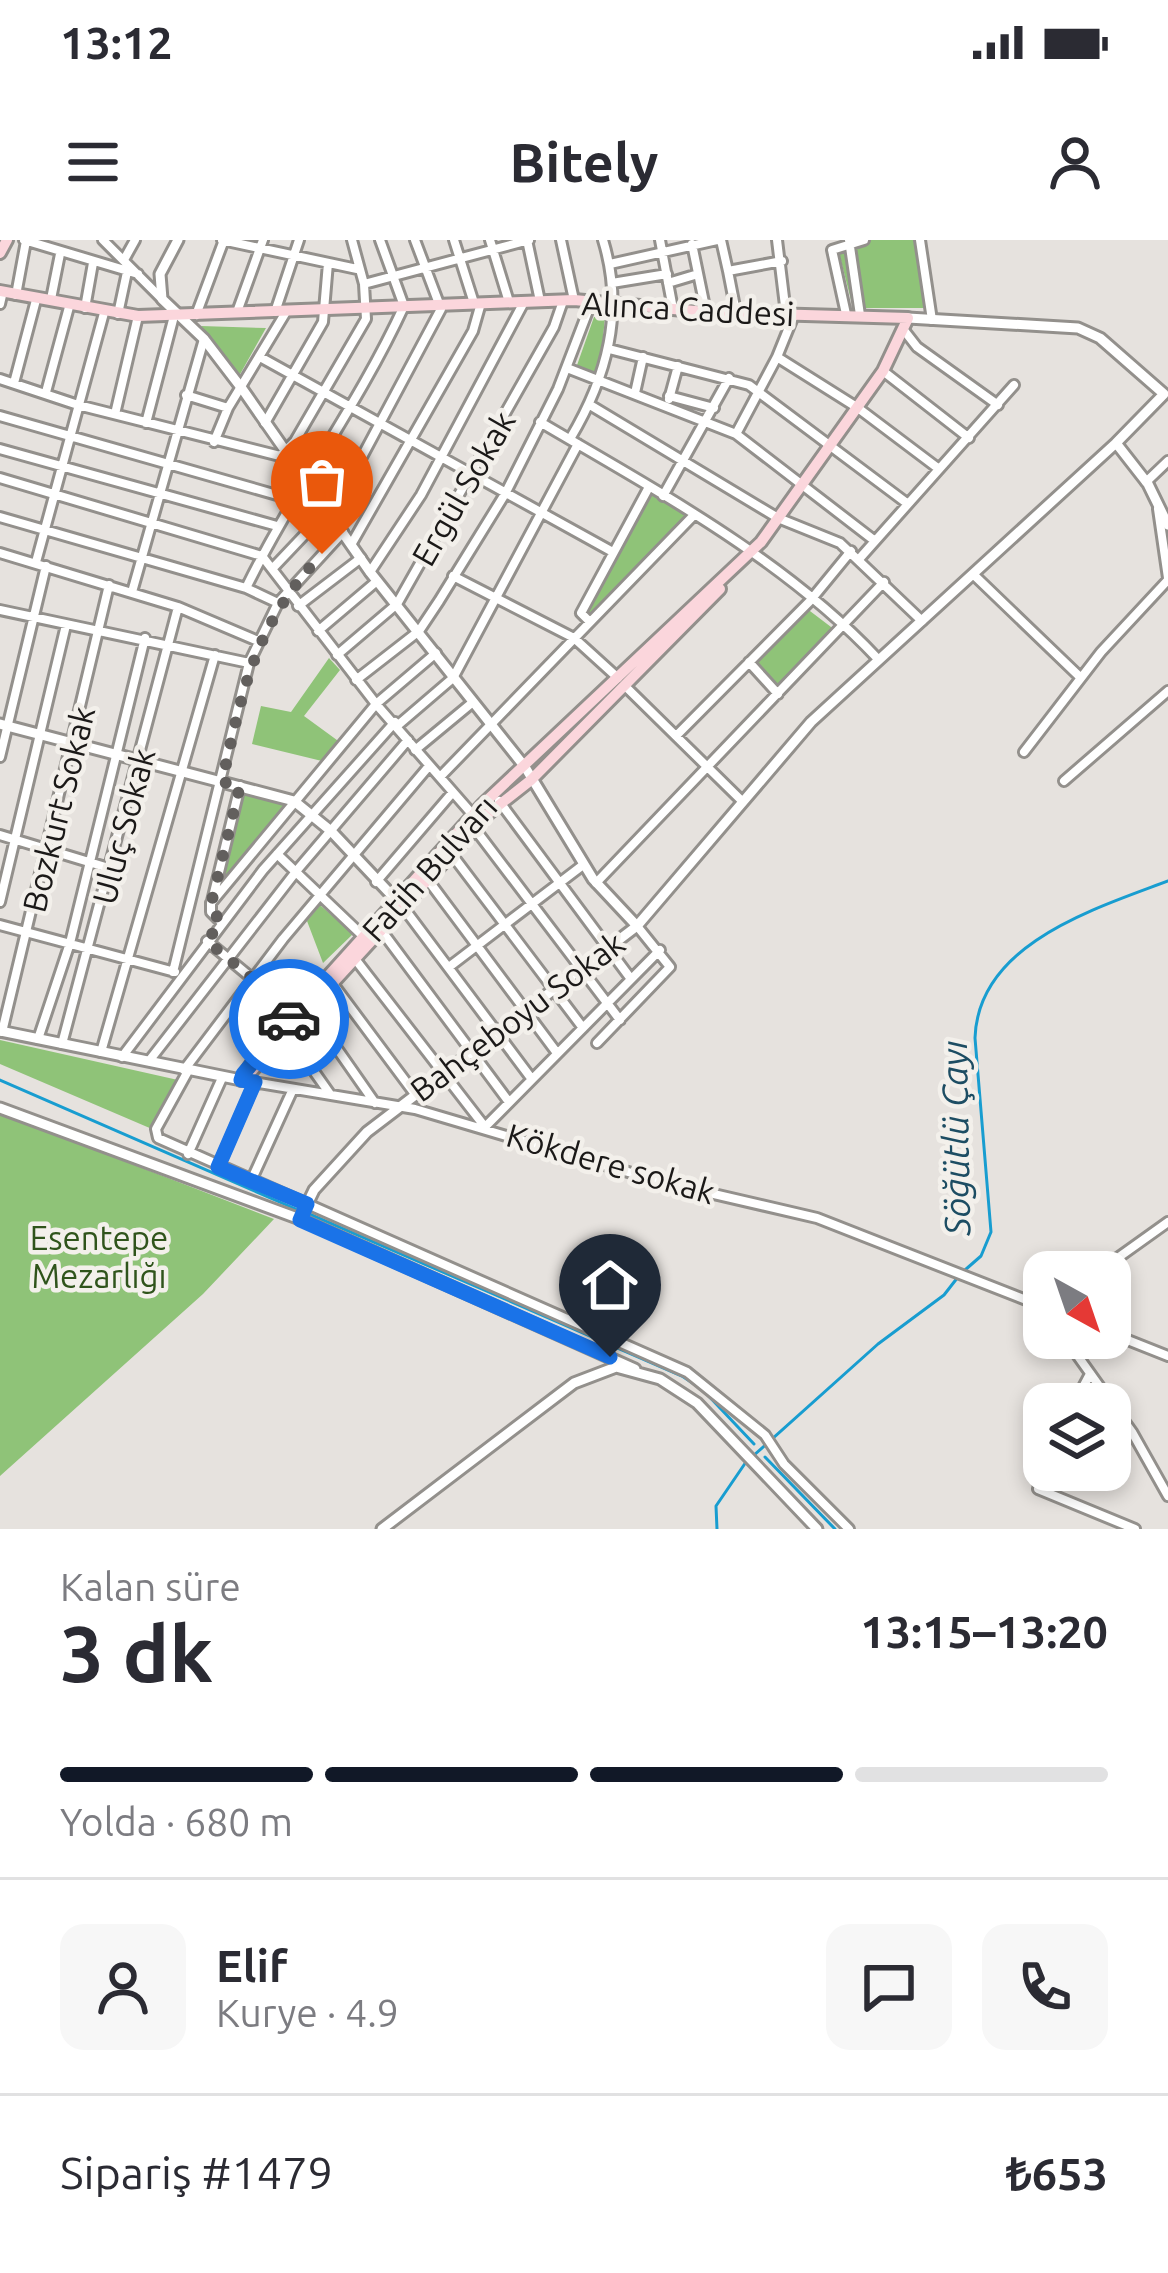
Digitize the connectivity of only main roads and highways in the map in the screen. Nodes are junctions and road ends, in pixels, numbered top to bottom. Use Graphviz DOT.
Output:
graph roads {
  1 [pos="5,295"];
  2 [pos="380,930"];
  3 [pos="354,958"];
  4 [pos="308,1006"];
  5 [pos="284,1031"];
  6 [pos="248,1081"];
  1 -- 2 [label="main road, Alınca Caddesi"];
  2 -- 3 [label="main road"];
  2 -- 3 [label="main road, Fatih Bulvarı"];
  3 -- 4 [label="main road"];
  4 -- 5 [label="main road"];
  4 -- 5 [label="main road"];
  5 -- 6 [label="main road"];
}
